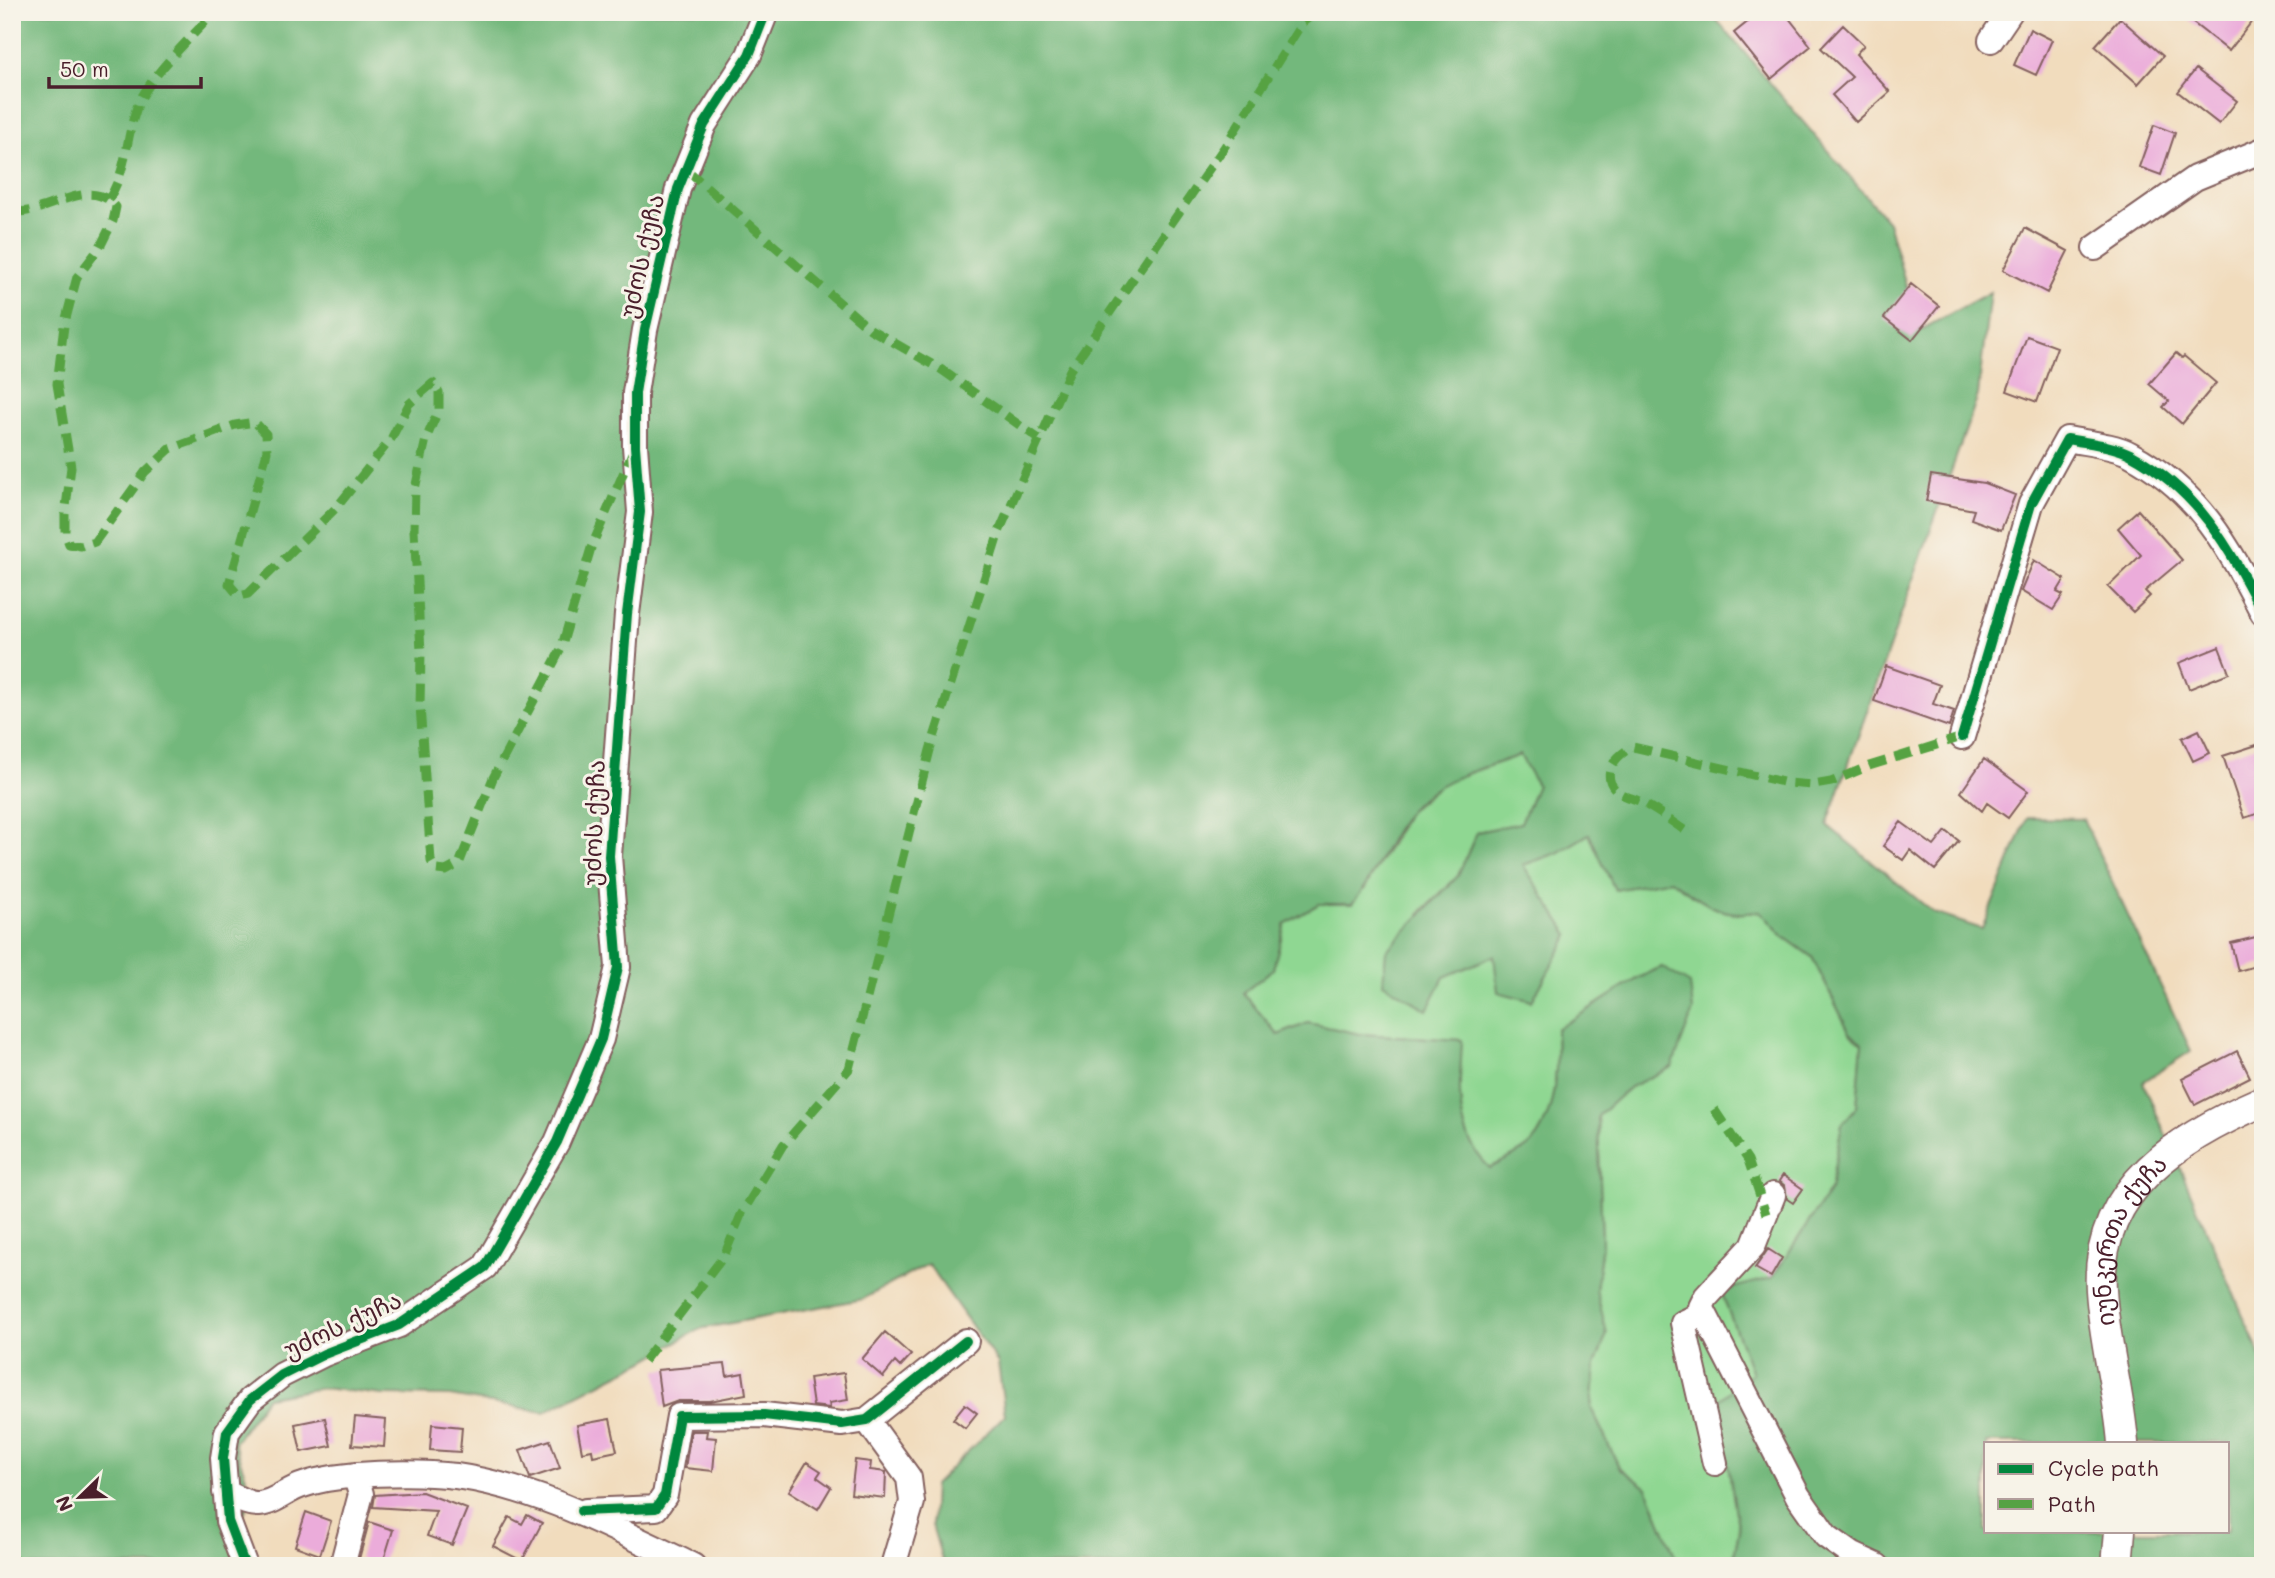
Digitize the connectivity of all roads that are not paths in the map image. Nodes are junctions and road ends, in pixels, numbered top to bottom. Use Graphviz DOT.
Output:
graph roads {
  1 [pos="766,12"];
  2 [pos="2010,12"];
  3 [pos="1991,40"];
  4 [pos="2263,150"];
  5 [pos="2095,248"];
  6 [pos="2263,613"];
  7 [pos="1962,737"];
  8 [pos="2263,1101"];
  9 [pos="1773,1195"];
  10 [pos="1704,1313"];
  11 [pos="966,1341"];
  12 [pos="867,1420"];
  13 [pos="2123,1442"];
  14 [pos="1715,1463"];
  15 [pos="355,1475"];
  16 [pos="225,1492"];
  17 [pos="581,1511"];
  18 [pos="2120,1532"];
  19 [pos="245,1566"];
  20 [pos="342,1566"];
  21 [pos="693,1566"];
  22 [pos="893,1566"];
  23 [pos="1877,1566"];
  24 [pos="2117,1566"];
  1 -- 16 [label="street, უძოს ქუჩა"];
  2 -- 3 [label="street"];
  4 -- 5 [label="street"];
  6 -- 7 [label="street"];
  8 -- 13 [label="main road, იუნკერთა ქუჩა"];
  9 -- 10 [label="street"];
  10 -- 14 [label="street"];
  10 -- 23 [label="street"];
  11 -- 12 [label="street"];
  12 -- 17 [label="street"];
  12 -- 22 [label="street"];
  15 -- 16 [label="street"];
  15 -- 17 [label="street"];
  15 -- 20 [label="street"];
  16 -- 19 [label="street, უძოს ქუჩა"];
  17 -- 21 [label="street"];
  18 -- 24 [label="main road"];
}
